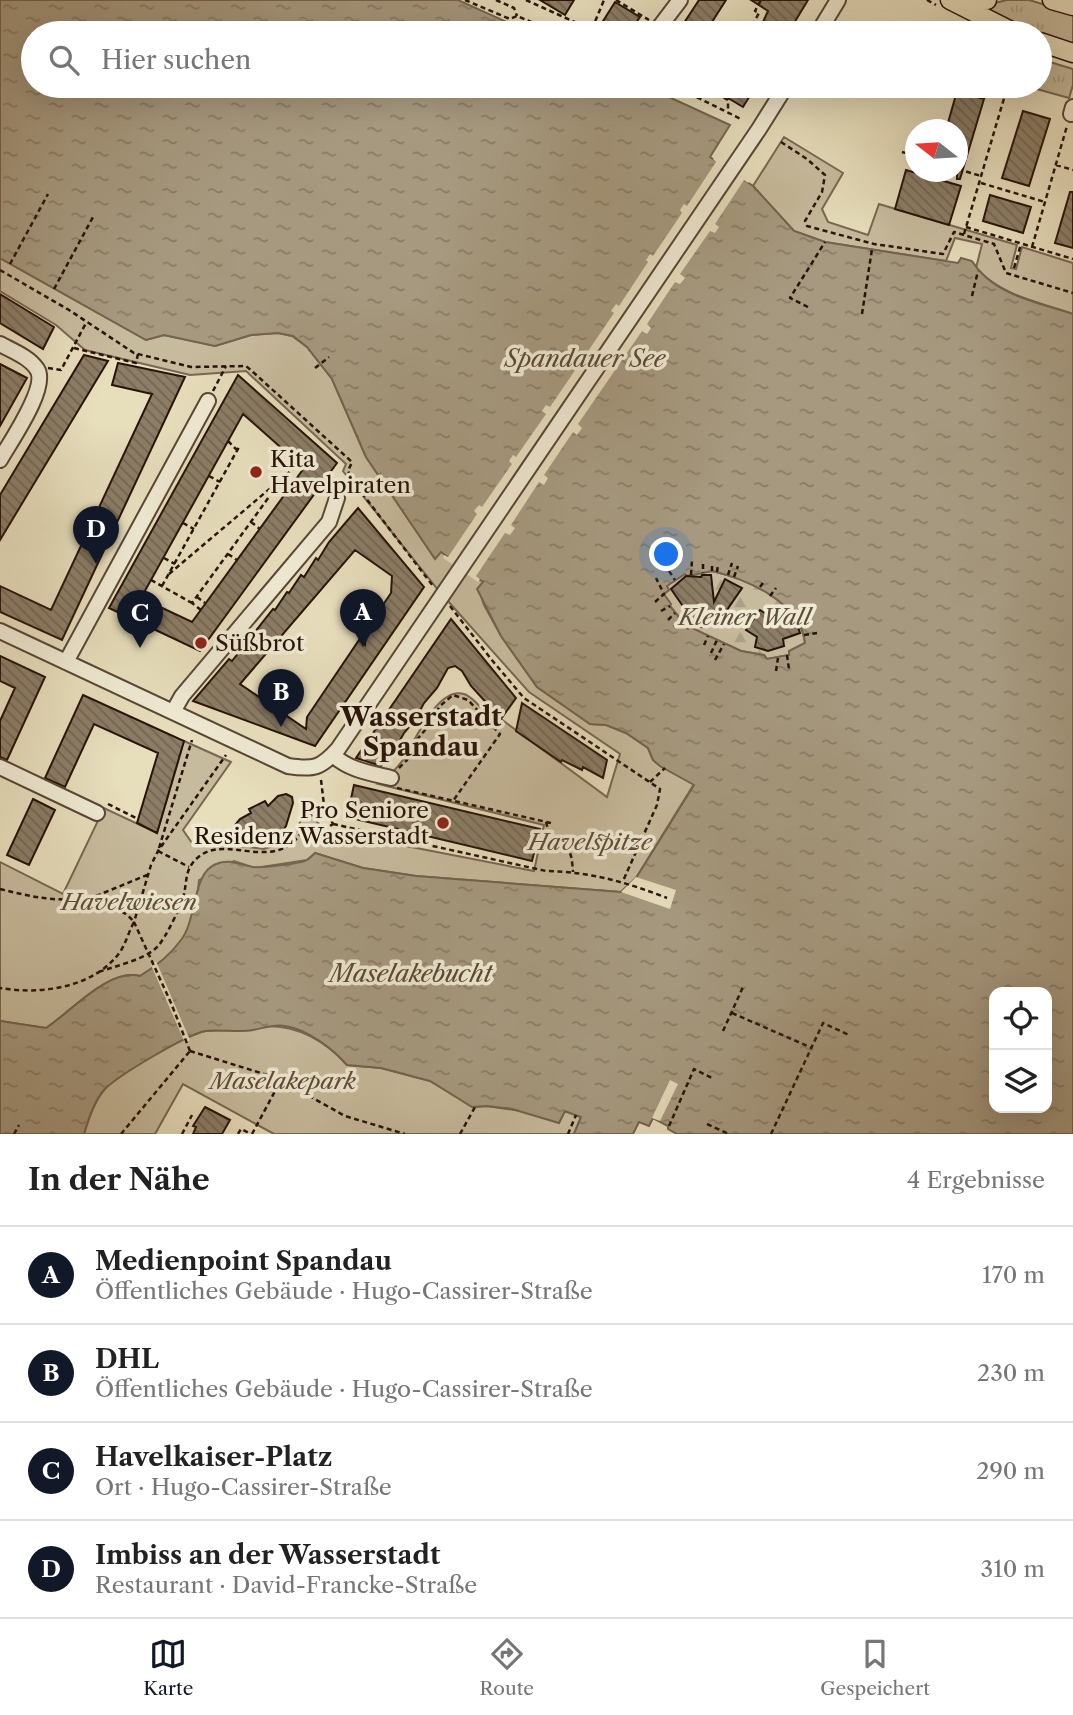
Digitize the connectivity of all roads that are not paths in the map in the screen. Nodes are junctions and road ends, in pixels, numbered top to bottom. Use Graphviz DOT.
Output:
graph roads {
  1 [pos="680,0"];
  2 [pos="838,0"];
  3 [pos="945,0"];
  4 [pos="987,0"];
  5 [pos="1052,0"];
  6 [pos="1073,6"];
  7 [pos="665,21"];
  8 [pos="825,21"];
  9 [pos="990,21"];
  10 [pos="1052,46"];
  11 [pos="1073,53"];
  12 [pos="778,98"];
  13 [pos="0,344"];
  14 [pos="208,401"];
  15 [pos="0,460"];
  16 [pos="337,498"];
  17 [pos="0,631"];
  18 [pos="66,662"];
  19 [pos="173,712"];
  20 [pos="333,755"];
  21 [pos="0,767"];
  22 [pos="391,778"];
  23 [pos="97,813"];
  1 -- 7 [label="street"];
  2 -- 8 [label="street"];
  3 -- 4 [label="main road"];
  3 -- 9 [label="main road"];
  5 -- 6 [label="main road"];
  10 -- 11 [label="main road"];
  12 -- 20 [label="street"];
  13 -- 15 [label="street"];
  14 -- 18 [label="street"];
  16 -- 19 [label="street"];
  17 -- 18 [label="street"];
  18 -- 19 [label="street"];
  19 -- 20 [label="street"];
  20 -- 22 [label="street"];
  21 -- 23 [label="street"];
}
